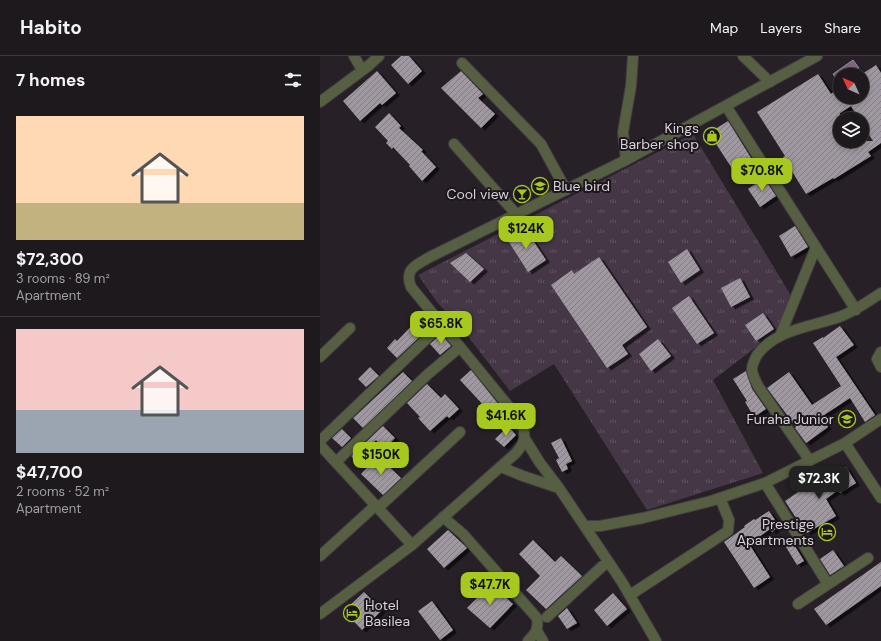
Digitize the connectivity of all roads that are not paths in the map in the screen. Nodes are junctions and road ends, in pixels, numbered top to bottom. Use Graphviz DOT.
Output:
graph roads {
  1 [pos="354,56"];
  2 [pos="379,56"];
  3 [pos="633,56"];
  4 [pos="743,56"];
  5 [pos="817,56"];
  6 [pos="462,63"];
  7 [pos="362,70"];
  8 [pos="770,82"];
  9 [pos="320,102"];
  10 [pos="726,106"];
  11 [pos="454,144"];
  12 [pos="626,160"];
  13 [pos="566,190"];
  14 [pos="516,215"];
  15 [pos="816,247"];
  16 [pos="881,293"];
  17 [pos="856,310"];
  18 [pos="442,324"];
  19 [pos="350,328"];
  20 [pos="780,336"];
  21 [pos="460,347"];
  22 [pos="881,352"];
  23 [pos="320,357"];
  24 [pos="881,367"];
  25 [pos="881,419"];
  26 [pos="460,432"];
  27 [pos="525,439"];
  28 [pos="320,441"];
  29 [pos="845,443"];
  30 [pos="320,445"];
  31 [pos="810,461"];
  32 [pos="336,462"];
  33 [pos="501,467"];
  34 [pos="766,484"];
  35 [pos="559,488"];
  36 [pos="720,498"];
  37 [pos="881,498"];
  38 [pos="377,507"];
  39 [pos="443,517"];
  40 [pos="585,526"];
  41 [pos="412,545"];
  42 [pos="320,556"];
  43 [pos="868,558"];
  44 [pos="608,561"];
  45 [pos="828,584"];
  46 [pos="630,595"];
  47 [pos="798,604"];
  48 [pos="320,614"];
  49 [pos="546,617"];
  50 [pos="537,631"];
  51 [pos="528,641"];
  52 [pos="543,641"];
  53 [pos="656,641"];
  1 -- 7 [label="street"];
  2 -- 7 [label="street"];
  3 -- 12 [label="street"];
  4 -- 8 [label="street"];
  5 -- 8 [label="street"];
  6 -- 13 [label="street"];
  7 -- 9 [label="street"];
  8 -- 10 [label="street"];
  10 -- 12 [label="street"];
  10 -- 15 [label="street"];
  11 -- 14 [label="street"];
  12 -- 13 [label="street"];
  13 -- 14 [label="street"];
  14 -- 18 [label="street"];
  15 -- 17 [label="street"];
  15 -- 20 [label="street"];
  16 -- 17 [label="street"];
  17 -- 20 [label="street"];
  18 -- 21 [label="street"];
  18 -- 28 [label="street"];
  19 -- 23 [label="street"];
  20 -- 31 [label="street"];
  21 -- 27 [label="street"];
  21 -- 32 [label="street"];
  22 -- 24 [label="street"];
  25 -- 29 [label="street"];
  26 -- 38 [label="street"];
  27 -- 33 [label="street"];
  27 -- 35 [label="street"];
  29 -- 31 [label="street"];
  29 -- 37 [label="street"];
  30 -- 32 [label="street"];
  31 -- 34 [label="street"];
  32 -- 38 [label="street"];
  33 -- 35 [label="street"];
  33 -- 39 [label="street"];
  34 -- 36 [label="street"];
  34 -- 45 [label="street"];
  35 -- 40 [label="street"];
  36 -- 40 [label="street"];
  36 -- 46 [label="street"];
  38 -- 41 [label="street"];
  38 -- 42 [label="street"];
  39 -- 41 [label="street"];
  39 -- 50 [label="street"];
  40 -- 44 [label="street"];
  41 -- 48 [label="street"];
  43 -- 45 [label="street"];
  44 -- 46 [label="street"];
  44 -- 49 [label="street"];
  45 -- 47 [label="street"];
  46 -- 53 [label="street"];
  50 -- 51 [label="street"];
  50 -- 52 [label="street"];
}
